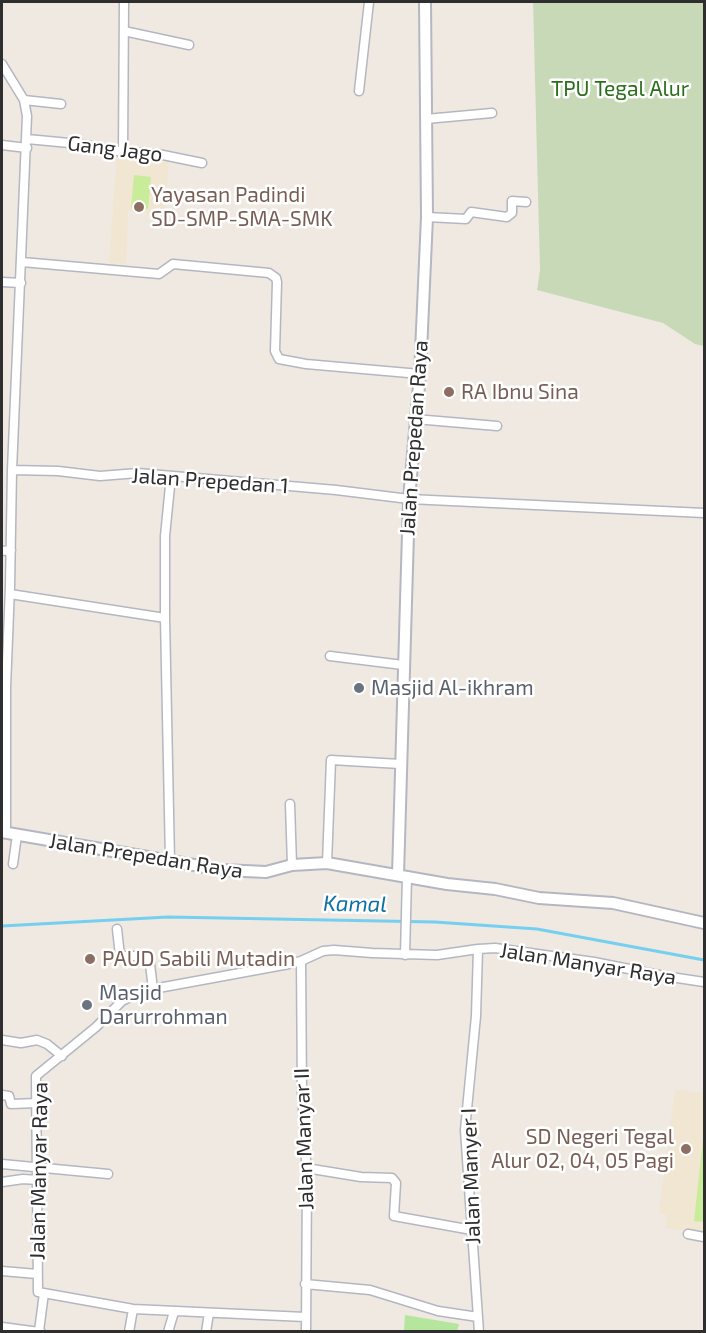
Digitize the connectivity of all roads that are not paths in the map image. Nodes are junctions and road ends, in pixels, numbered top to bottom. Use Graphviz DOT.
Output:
graph roads {
  1 [pos="124,2"];
  2 [pos="369,2"];
  3 [pos="425,2"];
  4 [pos="124,31"];
  5 [pos="189,45"];
  6 [pos="2,63"];
  7 [pos="359,92"];
  8 [pos="24,100"];
  9 [pos="61,104"];
  10 [pos="492,113"];
  11 [pos="426,119"];
  12 [pos="27,143"];
  13 [pos="2,145"];
  14 [pos="123,152"];
  15 [pos="202,162"];
  16 [pos="526,202"];
  17 [pos="427,217"];
  18 [pos="22,262"];
  19 [pos="2,282"];
  20 [pos="21,283"];
  21 [pos="420,374"];
  22 [pos="415,419"];
  23 [pos="497,426"];
  24 [pos="12,470"];
  25 [pos="171,476"];
  26 [pos="409,499"];
  27 [pos="705,513"];
  28 [pos="6,550"];
  29 [pos="10,594"];
  30 [pos="165,618"];
  31 [pos="330,656"];
  32 [pos="403,665"];
  33 [pos="4,740"];
  34 [pos="400,764"];
  35 [pos="290,804"];
  36 [pos="8,833"];
  37 [pos="170,861"];
  38 [pos="327,862"];
  39 [pos="13,864"];
  40 [pos="292,865"];
  41 [pos="402,875"];
  42 [pos="705,923"];
  43 [pos="117,929"];
  44 [pos="478,949"];
  45 [pos="405,955"];
  46 [pos="302,961"];
  47 [pos="705,982"];
  48 [pos="153,989"];
  49 [pos="2,1040"];
  50 [pos="62,1056"];
  51 [pos="2,1095"];
  52 [pos="37,1103"];
  53 [pos="2,1164"];
  54 [pos="38,1168"];
  55 [pos="306,1168"];
  56 [pos="108,1174"];
  57 [pos="38,1180"];
  58 [pos="2,1182"];
  59 [pos="472,1230"];
  60 [pos="688,1234"];
  61 [pos="705,1237"];
  62 [pos="2,1271"];
  63 [pos="37,1274"];
  64 [pos="305,1284"];
  65 [pos="44,1293"];
  66 [pos="133,1309"];
  67 [pos="174,1312"];
  68 [pos="209,1313"];
  69 [pos="305,1317"];
  70 [pos="478,1317"];
  71 [pos="2,1327"];
  72 [pos="40,1331"];
  73 [pos="129,1332"];
  74 [pos="168,1332"];
  75 [pos="206,1332"];
  76 [pos="306,1332"];
  77 [pos="479,1332"];
  1 -- 4 [label="street"];
  2 -- 7 [label="street"];
  3 -- 11 [label="street, Jalan Prepedan Raya"];
  4 -- 5 [label="street"];
  4 -- 14 [label="street"];
  6 -- 8 [label="street"];
  8 -- 9 [label="street"];
  8 -- 12 [label="street"];
  10 -- 11 [label="street"];
  11 -- 17 [label="street, Jalan Prepedan Raya"];
  12 -- 13 [label="street, Gang Jago"];
  12 -- 14 [label="street, Gang Jago"];
  12 -- 18 [label="street"];
  14 -- 15 [label="street, Gang Jago"];
  16 -- 17 [label="street"];
  17 -- 21 [label="street, Jalan Prepedan Raya"];
  18 -- 20 [label="street"];
  18 -- 21 [label="street"];
  19 -- 20 [label="street"];
  20 -- 24 [label="street"];
  21 -- 22 [label="street, Jalan Prepedan Raya"];
  22 -- 23 [label="street"];
  22 -- 26 [label="street, Jalan Prepedan Raya"];
  24 -- 25 [label="street, Jalan Prepedan 1"];
  24 -- 28 [label="street"];
  25 -- 26 [label="street, Jalan Prepedan 1"];
  25 -- 30 [label="street"];
  26 -- 27 [label="street, Jalan Prepedan 1"];
  26 -- 32 [label="street, Jalan Prepedan Raya"];
  28 -- 29 [label="street"];
  29 -- 30 [label="street"];
  29 -- 33 [label="street"];
  30 -- 37 [label="street"];
  31 -- 32 [label="street"];
  32 -- 34 [label="street, Jalan Prepedan Raya"];
  33 -- 36 [label="street"];
  34 -- 38 [label="street"];
  34 -- 41 [label="street, Jalan Prepedan Raya"];
  35 -- 40 [label="street"];
  36 -- 37 [label="street, Jalan Prepedan Raya"];
  36 -- 39 [label="street"];
  37 -- 40 [label="street, Jalan Prepedan Raya"];
  38 -- 40 [label="street, Jalan Prepedan Raya"];
  38 -- 41 [label="street, Jalan Prepedan Raya"];
  41 -- 42 [label="street, Jalan Prepedan Raya"];
  41 -- 45 [label="street"];
  43 -- 48 [label="street"];
  44 -- 45 [label="street, Jalan Manyar Raya"];
  44 -- 47 [label="street, Jalan Manyar Raya"];
  44 -- 59 [label="street, Jalan Manyer I"];
  45 -- 46 [label="street, Jalan Manyar Raya"];
  46 -- 48 [label="street, Jalan Manyar Raya"];
  46 -- 55 [label="street, Jalan Manyar II"];
  48 -- 50 [label="street, Jalan Manyar Raya"];
  49 -- 50 [label="street"];
  50 -- 52 [label="street, Jalan Manyar Raya"];
  51 -- 52 [label="street"];
  52 -- 54 [label="street, Jalan Manyar Raya"];
  53 -- 54 [label="street"];
  54 -- 56 [label="street"];
  54 -- 57 [label="street, Jalan Manyar Raya"];
  55 -- 59 [label="street"];
  55 -- 64 [label="street, Jalan Manyar II"];
  57 -- 58 [label="street"];
  57 -- 63 [label="street, Jalan Manyar Raya"];
  59 -- 70 [label="street, Jalan Manyer I"];
  60 -- 61 [label="street"];
  62 -- 63 [label="street"];
  63 -- 65 [label="street, Jalan Manyar Raya"];
  64 -- 69 [label="street, Jalan Manyar II"];
  64 -- 70 [label="street"];
  65 -- 66 [label="street"];
  65 -- 72 [label="street"];
  66 -- 67 [label="street"];
  66 -- 73 [label="street"];
  67 -- 68 [label="street"];
  67 -- 74 [label="street"];
  68 -- 69 [label="street"];
  68 -- 75 [label="street"];
  69 -- 76 [label="street"];
  70 -- 77 [label="street, Jalan Manyer I"];
  71 -- 72 [label="street"];
}
